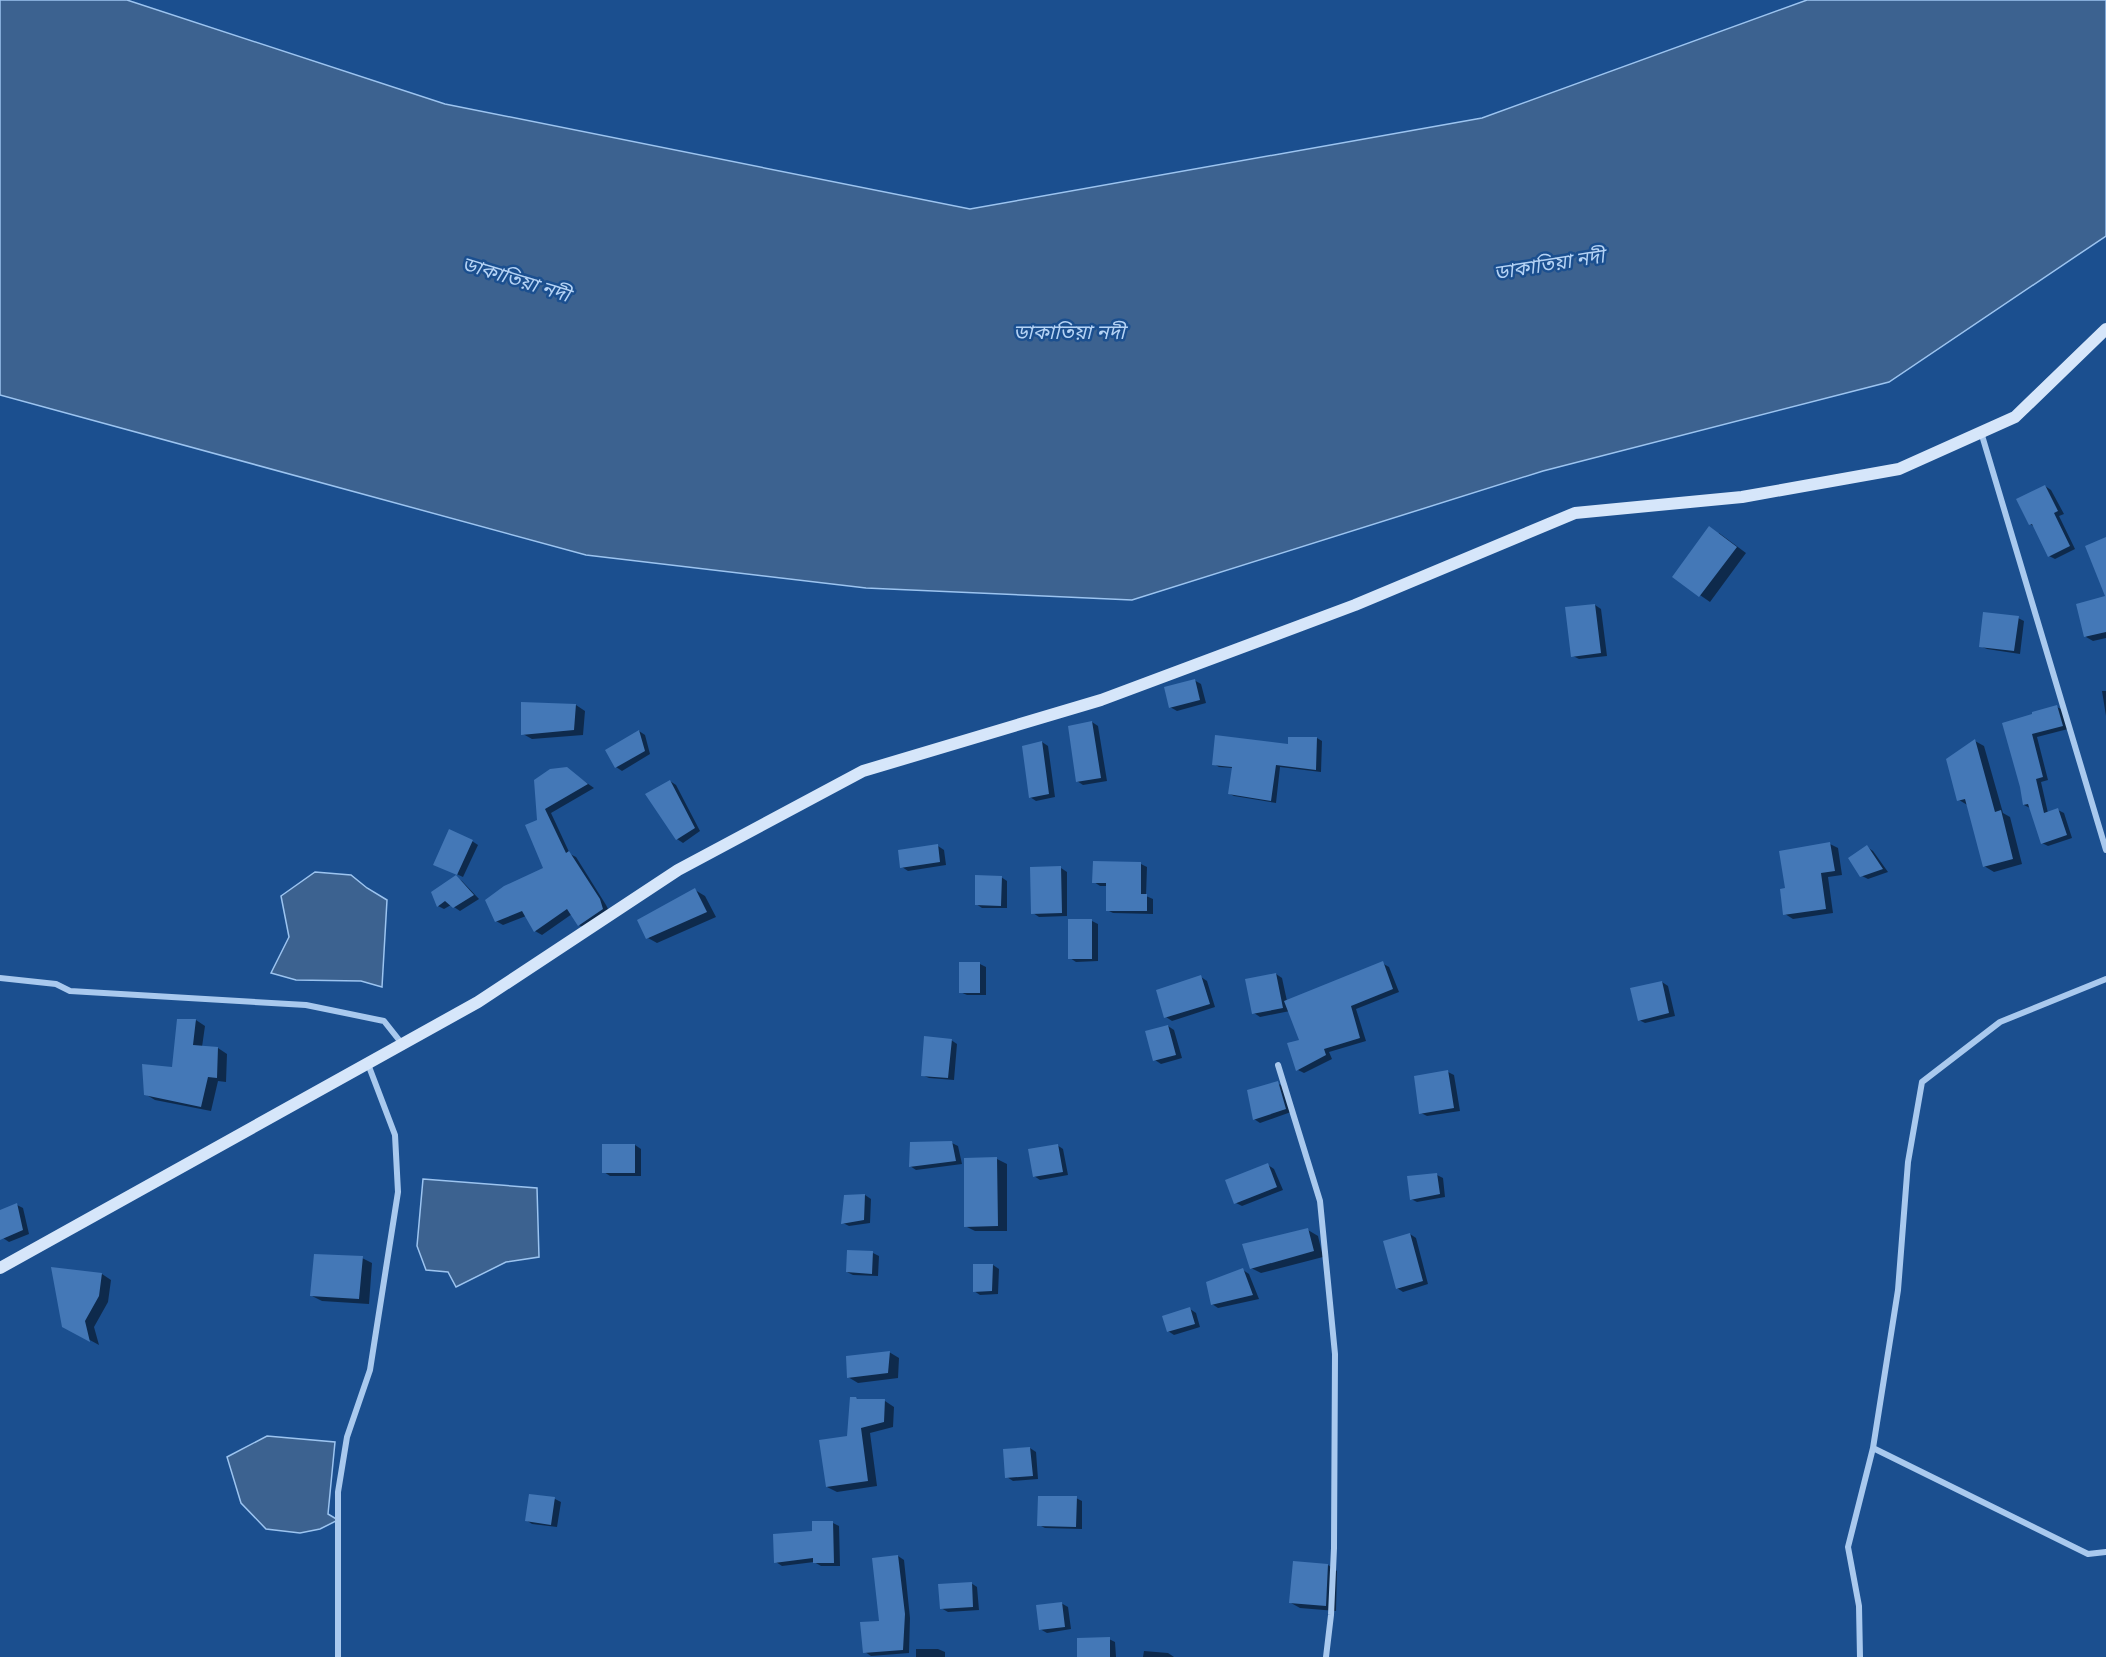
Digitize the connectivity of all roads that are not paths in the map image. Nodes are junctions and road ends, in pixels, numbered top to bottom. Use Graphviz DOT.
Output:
graph roads {
  1 [pos="2106,329"];
  2 [pos="1981,432"];
  3 [pos="2106,850"];
  4 [pos="0,978"];
  5 [pos="2106,979"];
  6 [pos="403,1045"];
  7 [pos="368,1064"];
  8 [pos="1278,1065"];
  9 [pos="0,1268"];
  10 [pos="1873,1449"];
  11 [pos="2106,1552"];
  12 [pos="338,1657"];
  13 [pos="1326,1657"];
  14 [pos="1860,1657"];
  1 -- 2 [label="main road"];
  2 -- 3 [label="street"];
  2 -- 6 [label="main road"];
  4 -- 6 [label="street"];
  5 -- 10 [label="street"];
  6 -- 7 [label="main road"];
  7 -- 9 [label="main road"];
  7 -- 12 [label="street"];
  8 -- 13 [label="street"];
  10 -- 11 [label="street"];
  10 -- 14 [label="street"];
}
